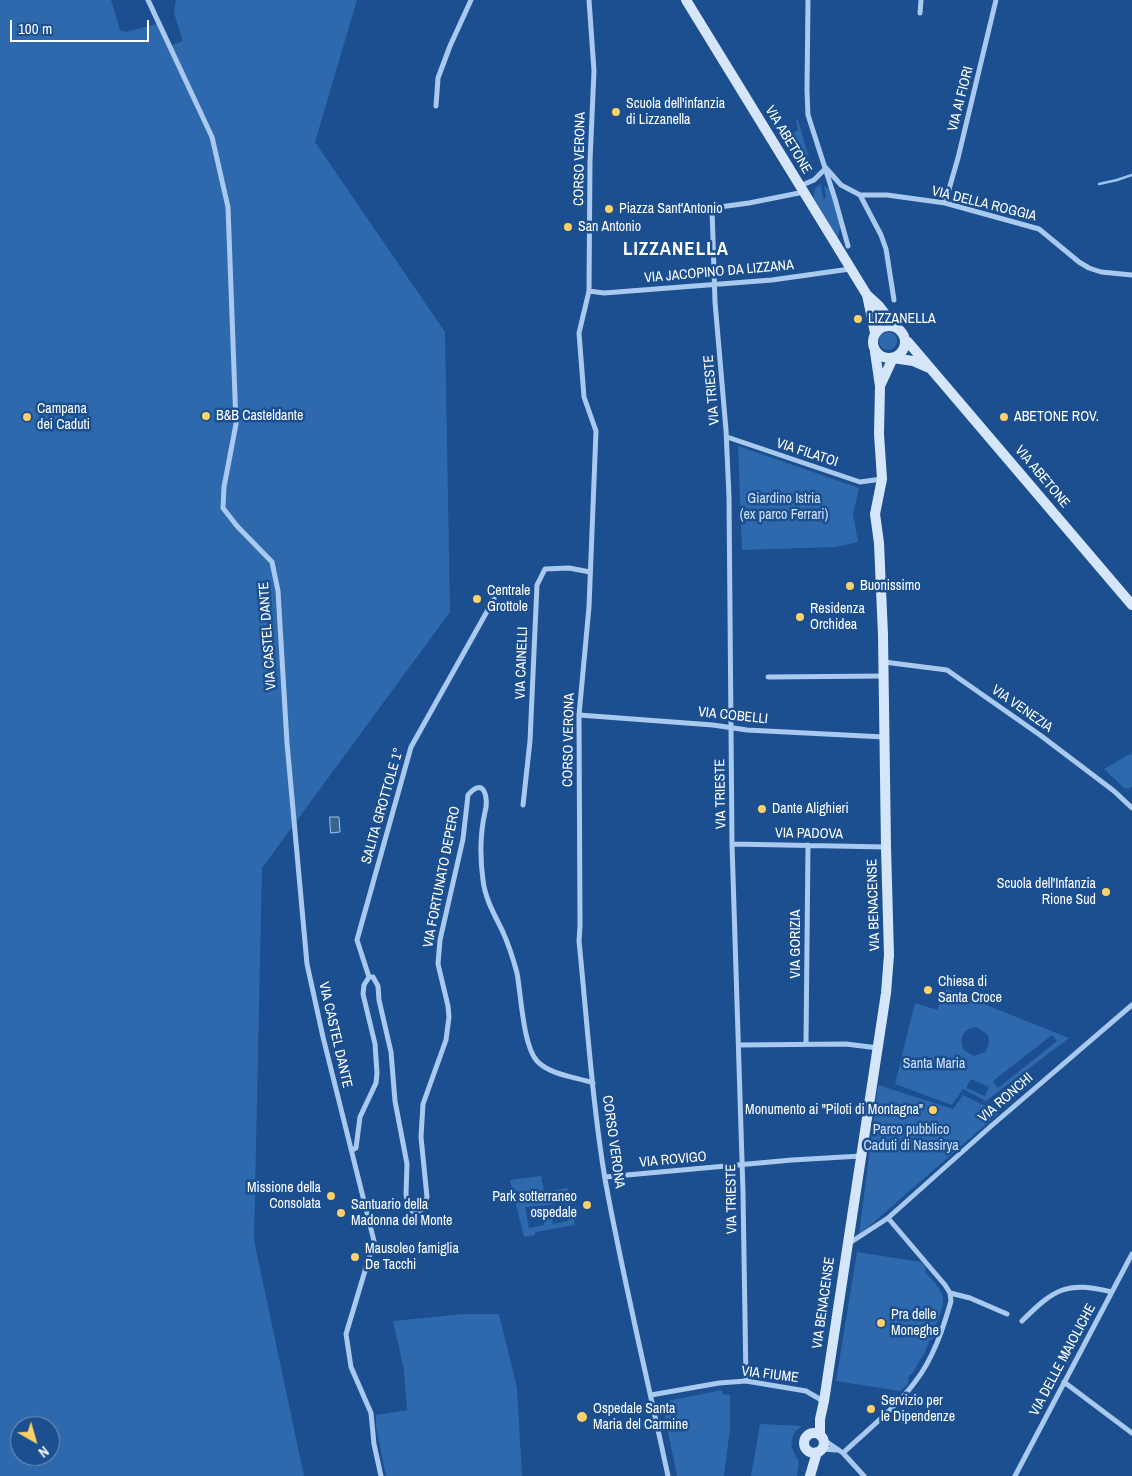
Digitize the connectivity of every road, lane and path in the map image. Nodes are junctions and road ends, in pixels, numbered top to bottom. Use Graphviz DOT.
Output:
graph roads {
  1 [pos="149,0"];
  2 [pos="472,0"];
  3 [pos="589,0"];
  4 [pos="686,0"];
  5 [pos="808,0"];
  6 [pos="922,0"];
  7 [pos="996,0"];
  8 [pos="920,13"];
  9 [pos="436,106"];
  10 [pos="826,168"];
  11 [pos="802,189"];
  12 [pos="860,195"];
  13 [pos="944,203"];
  14 [pos="848,246"];
  15 [pos="850,269"];
  16 [pos="1132,275"];
  17 [pos="715,284"];
  18 [pos="588,291"];
  19 [pos="867,295"];
  20 [pos="894,300"];
  21 [pos="895,327"];
  22 [pos="875,333"];
  23 [pos="905,341"];
  24 [pos="875,352"];
  25 [pos="893,358"];
  26 [pos="930,368"];
  27 [pos="880,386"];
  28 [pos="726,437"];
  29 [pos="882,479"];
  30 [pos="590,572"];
  31 [pos="494,599"];
  32 [pos="1132,605"];
  33 [pos="883,662"];
  34 [pos="884,676"];
  35 [pos="768,678"];
  36 [pos="579,715"];
  37 [pos="731,728"];
  38 [pos="884,738"];
  39 [pos="522,805"];
  40 [pos="1132,808"];
  41 [pos="732,844"];
  42 [pos="808,845"];
  43 [pos="886,847"];
  44 [pos="369,977"];
  45 [pos="1132,1005"];
  46 [pos="806,1044"];
  47 [pos="739,1045"];
  48 [pos="878,1048"];
  49 [pos="593,1082"];
  50 [pos="352,1150"];
  51 [pos="862,1156"];
  52 [pos="742,1165"];
  53 [pos="605,1177"];
  54 [pos="888,1218"];
  55 [pos="847,1244"];
  56 [pos="1132,1254"];
  57 [pos="1112,1292"];
  58 [pos="950,1293"];
  59 [pos="1007,1314"];
  60 [pos="1022,1321"];
  61 [pos="746,1380"];
  62 [pos="1064,1382"];
  63 [pos="651,1395"];
  64 [pos="824,1402"];
  65 [pos="1132,1433"];
  66 [pos="816,1443"];
  67 [pos="840,1451"];
  68 [pos="381,1476"];
  69 [pos="668,1476"];
  70 [pos="810,1476"];
  71 [pos="864,1476"];
  72 [pos="1015,1476"];
  1 -- 50 [label="street, VIA CASTEL DANTE"];
  2 -- 9 [label="street"];
  3 -- 18 [label="street, CORSO VERONA"];
  4 -- 11 [label="main road, VIA ABETONE"];
  5 -- 10 [label="street"];
  6 -- 8 [label="street"];
  7 -- 13 [label="street, VIA AI FIORI"];
  10 -- 11 [label="street"];
  10 -- 12 [label="street"];
  10 -- 14 [label="street"];
  11 -- 15 [label="main road, VIA ABETONE"];
  11 -- 17 [label="street, VIA TRIESTE"];
  12 -- 13 [label="street, VIA DELLA ROGGIA"];
  12 -- 20 [label="street"];
  13 -- 16 [label="street, VIA DELLA ROGGIA"];
  15 -- 17 [label="street, VIA JACOPINO DA LIZZANA"];
  15 -- 19 [label="main road, VIA ABETONE"];
  17 -- 18 [label="street, VIA JACOPINO DA LIZZANA"];
  17 -- 28 [label="street, VIA TRIESTE"];
  18 -- 30 [label="street, CORSO VERONA"];
  19 -- 21 [label="main road"];
  19 -- 22 [label="main road"];
  21 -- 22 [label="main road"];
  21 -- 23 [label="main road"];
  22 -- 24 [label="main road"];
  23 -- 25 [label="main road"];
  23 -- 26 [label="main road, VIA ABETONE"];
  24 -- 25 [label="main road"];
  24 -- 27 [label="main road, VIA BENACENSE"];
  25 -- 26 [label="main road"];
  25 -- 27 [label="main road, VIA BENACENSE"];
  26 -- 32 [label="main road, VIA ABETONE"];
  27 -- 29 [label="main road, VIA BENACENSE"];
  28 -- 29 [label="street, VIA FILATOI"];
  28 -- 37 [label="street, VIA TRIESTE"];
  29 -- 33 [label="main road, VIA BENACENSE"];
  30 -- 36 [label="street, CORSO VERONA"];
  30 -- 39 [label="street, VIA CAINELLI"];
  31 -- 44 [label="street, SALITA GROTTOLE 1°"];
  33 -- 34 [label="main road, VIA BENACENSE"];
  33 -- 40 [label="street, VIA VENEZIA"];
  34 -- 35 [label="street"];
  34 -- 38 [label="main road, VIA BENACENSE"];
  36 -- 37 [label="street, VIA COBELLI"];
  36 -- 49 [label="street, CORSO VERONA"];
  37 -- 38 [label="street, VIA COBELLI"];
  37 -- 41 [label="street, VIA TRIESTE"];
  38 -- 43 [label="main road, VIA BENACENSE"];
  41 -- 42 [label="street, VIA PADOVA"];
  41 -- 47 [label="street, VIA TRIESTE"];
  42 -- 43 [label="street, VIA PADOVA"];
  42 -- 46 [label="street, VIA GORIZIA"];
  43 -- 48 [label="main road, VIA BENACENSE"];
  44 -- 49 [label="street, VIA FORTUNATO DEPERO"];
  44 -- 50 [label="street"];
  45 -- 54 [label="street, VIA RONCHI"];
  46 -- 47 [label="street"];
  46 -- 48 [label="street"];
  47 -- 52 [label="street, VIA TRIESTE"];
  48 -- 51 [label="main road, VIA BENACENSE"];
  49 -- 53 [label="street, CORSO VERONA"];
  50 -- 68 [label="street, VIA CASTEL DANTE"];
  51 -- 52 [label="street, VIA ROVIGO"];
  51 -- 55 [label="main road, VIA BENACENSE"];
  52 -- 53 [label="street, VIA ROVIGO"];
  52 -- 61 [label="street, VIA TRIESTE"];
  53 -- 63 [label="street, CORSO VERONA"];
  54 -- 55 [label="street, VIA RONCHI"];
  54 -- 58 [label="street"];
  55 -- 64 [label="main road, VIA BENACENSE"];
  56 -- 57 [label="street, VIA DELLE MAIOLICHE"];
  57 -- 60 [label="street"];
  57 -- 62 [label="street, VIA DELLE MAIOLICHE"];
  58 -- 59 [label="street"];
  58 -- 67 [label="street"];
  61 -- 63 [label="street, VIA FIUME"];
  61 -- 64 [label="street, VIA FIUME"];
  62 -- 65 [label="street"];
  62 -- 72 [label="street, VIA DELLE MAIOLICHE"];
  63 -- 69 [label="street, CORSO VERONA"];
  64 -- 66 [label="main road, VIA BENACENSE"];
  66 -- 67 [label="street"];
  66 -- 67 [label="street"];
  66 -- 70 [label="main road, VIA BENACENSE"];
  67 -- 71 [label="street"];
}
